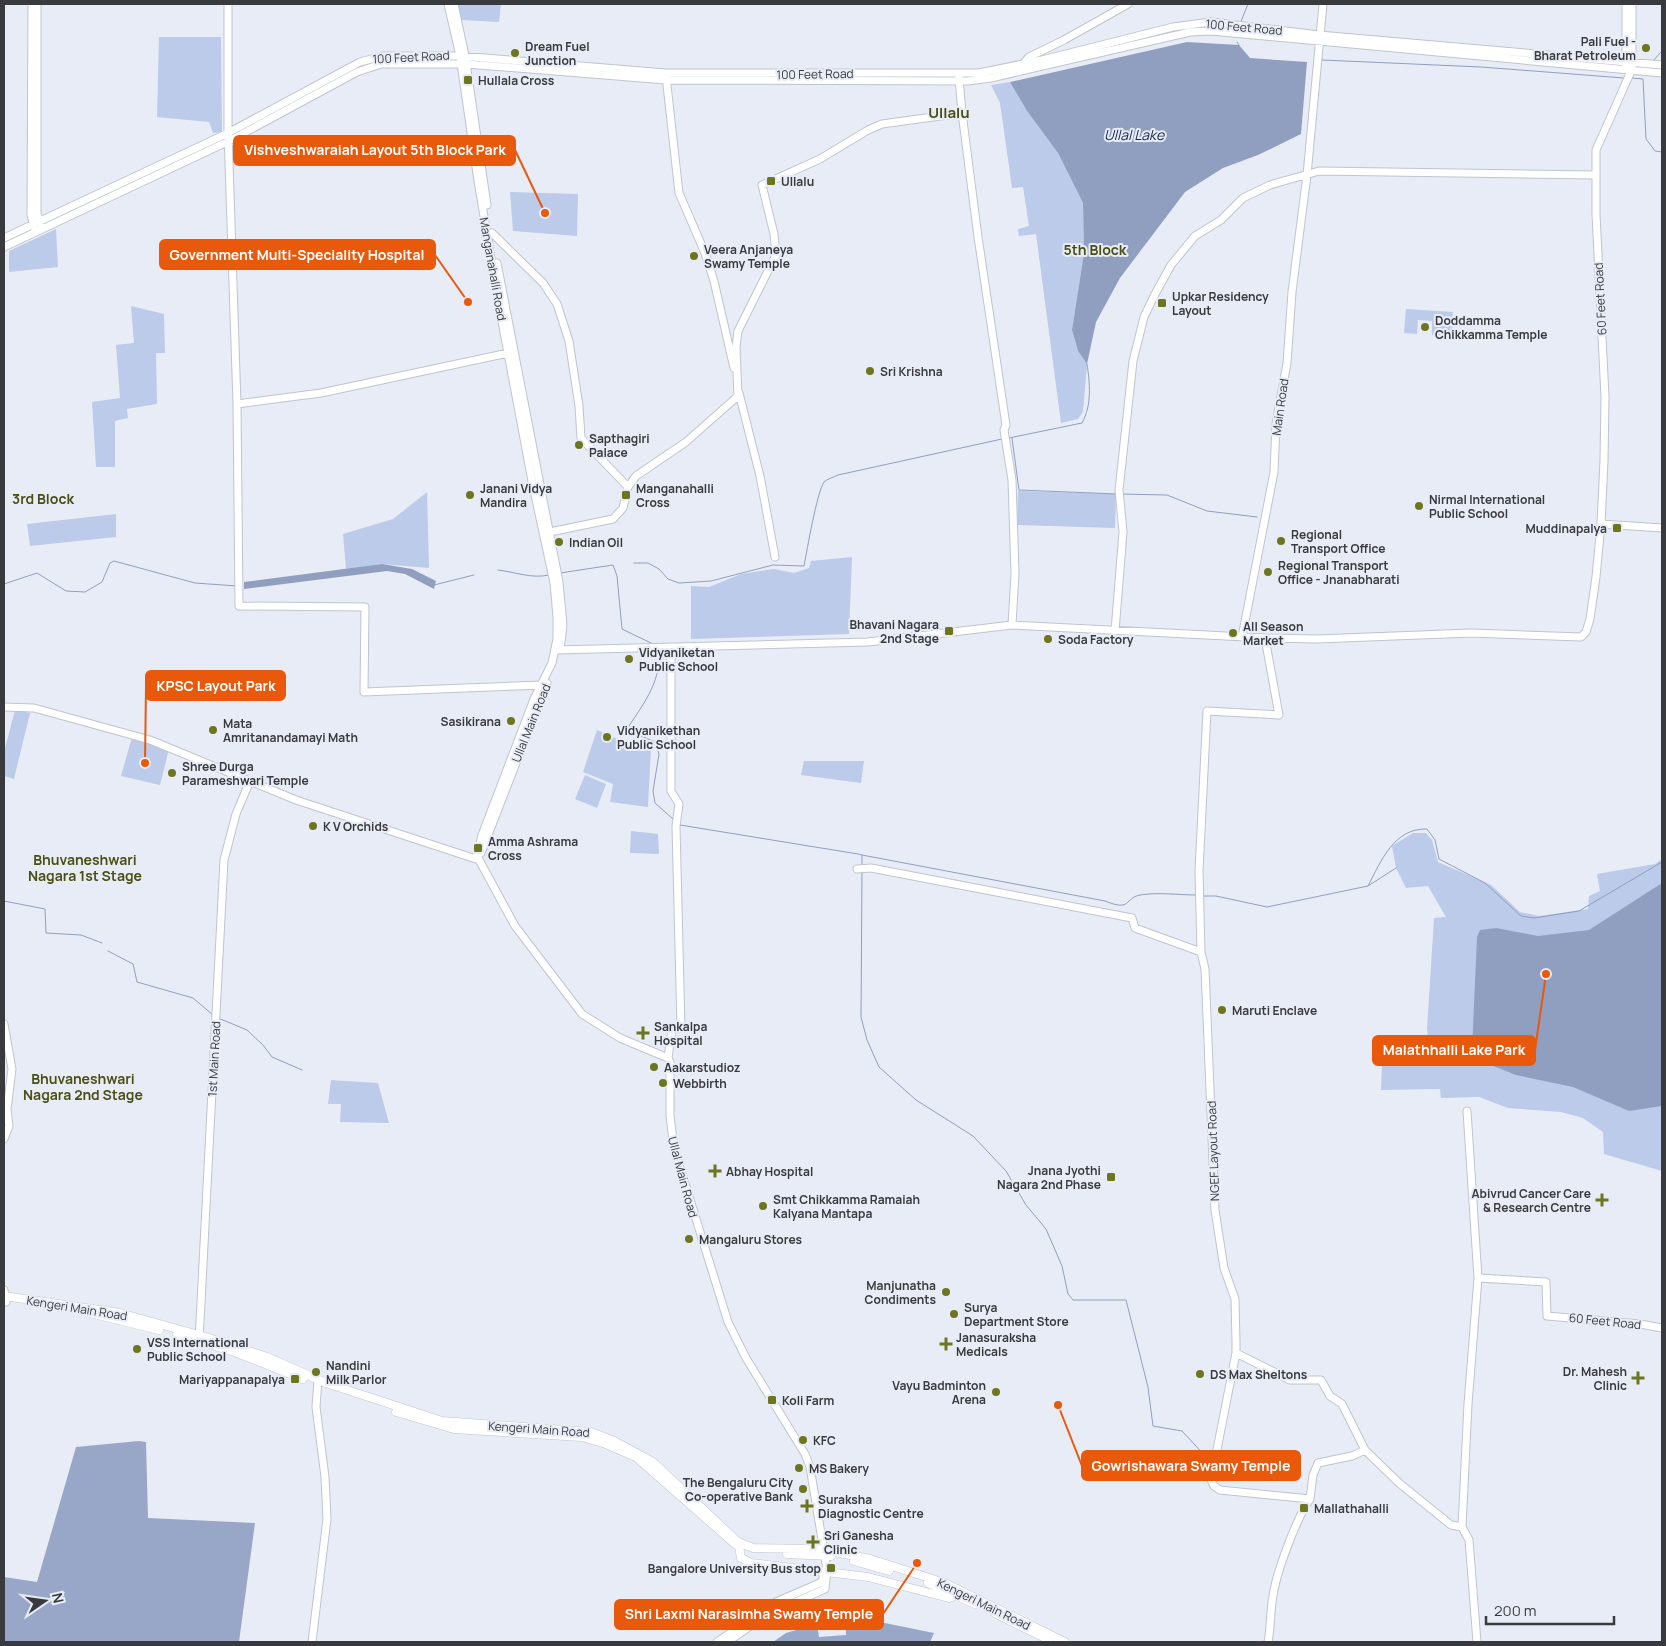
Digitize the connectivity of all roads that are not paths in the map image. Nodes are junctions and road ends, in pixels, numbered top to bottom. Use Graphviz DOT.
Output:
graph roads {
  1 [pos="32,4"];
  2 [pos="37,4"];
  3 [pos="228,4"];
  4 [pos="448,4"];
  5 [pos="454,4"];
  6 [pos="1128,4"];
  7 [pos="1323,4"];
  8 [pos="1626,4"];
  9 [pos="1632,4"];
  10 [pos="1319,38"];
  11 [pos="463,60"];
  12 [pos="1662,65"];
  13 [pos="1023,66"];
  14 [pos="1649,67"];
  15 [pos="1628,70"];
  16 [pos="959,72"];
  17 [pos="1662,73"];
  18 [pos="666,76"];
  19 [pos="959,81"];
  20 [pos="962,113"];
  21 [pos="229,137"];
  22 [pos="1307,175"];
  23 [pos="1595,175"];
  24 [pos="37,227"];
  25 [pos="490,234"];
  26 [pos="4,238"];
  27 [pos="4,247"];
  28 [pos="511,353"];
  29 [pos="739,392"];
  30 [pos="237,404"];
  31 [pos="628,487"];
  32 [pos="1601,524"];
  33 [pos="1662,528"];
  34 [pos="546,533"];
  35 [pos="775,557"];
  36 [pos="554,571"];
  37 [pos="1012,625"];
  38 [pos="1115,631"];
  39 [pos="1242,637"];
  40 [pos="1265,638"];
  41 [pos="671,647"];
  42 [pos="558,650"];
  43 [pos="544,685"];
  44 [pos="4,707"];
  45 [pos="250,781"];
  46 [pos="479,860"];
  47 [pos="861,869"];
  48 [pos="1201,952"];
  49 [pos="4,1024"];
  50 [pos="668,1058"];
  51 [pos="1467,1110"];
  52 [pos="4,1139"];
  53 [pos="1478,1278"];
  54 [pos="4,1297"];
  55 [pos="1662,1328"];
  56 [pos="199,1338"];
  57 [pos="1236,1353"];
  58 [pos="318,1382"];
  59 [pos="1365,1450"];
  60 [pos="1310,1499"];
  61 [pos="1462,1527"];
  62 [pos="740,1545"];
  63 [pos="821,1552"];
  64 [pos="825,1572"];
  65 [pos="802,1594"];
  66 [pos="958,1594"];
  67 [pos="312,1642"];
  68 [pos="719,1642"];
  69 [pos="728,1642"];
  70 [pos="1053,1642"];
  71 [pos="1065,1642"];
  72 [pos="1268,1642"];
  73 [pos="1477,1642"];
  1 -- 24 [label="street"];
  2 -- 24 [label="street"];
  3 -- 21 [label="street"];
  4 -- 11 [label="street, Manganahalli Road"];
  5 -- 11 [label="street, Manganahalli Road"];
  6 -- 13 [label="street"];
  7 -- 10 [label="street, Main Road"];
  8 -- 15 [label="street"];
  9 -- 15 [label="street"];
  10 -- 13 [label="street, 100 Feet Road"];
  10 -- 15 [label="street, 100 Feet Road"];
  10 -- 22 [label="street, Main Road"];
  11 -- 18 [label="street, 100 Feet Road"];
  11 -- 21 [label="street, 100 Feet Road"];
  11 -- 25 [label="street, Manganahalli Road"];
  12 -- 14 [label="street, 100 Feet Road"];
  13 -- 16 [label="street, 100 Feet Road"];
  13 -- 19 [label="street, 100 Feet Road"];
  14 -- 15 [label="street, 100 Feet Road"];
  14 -- 17 [label="street, 100 Feet Road"];
  15 -- 23 [label="street, 60 Feet Road"];
  16 -- 18 [label="street, 100 Feet Road"];
  16 -- 19 [label="street"];
  18 -- 19 [label="street, 100 Feet Road"];
  18 -- 29 [label="street"];
  19 -- 20 [label="street"];
  20 -- 29 [label="street"];
  20 -- 37 [label="street"];
  21 -- 24 [label="street, 100 Feet Road"];
  21 -- 30 [label="street"];
  22 -- 23 [label="street"];
  22 -- 38 [label="street"];
  22 -- 39 [label="street, Main Road"];
  23 -- 32 [label="street, 60 Feet Road"];
  24 -- 26 [label="street, 100 Feet Road"];
  24 -- 27 [label="street, 100 Feet Road"];
  25 -- 28 [label="street, Manganahalli Road"];
  25 -- 31 [label="street"];
  28 -- 30 [label="street"];
  28 -- 34 [label="street, Manganahalli Road"];
  29 -- 31 [label="street"];
  29 -- 35 [label="street"];
  30 -- 43 [label="street"];
  31 -- 34 [label="street"];
  32 -- 33 [label="street"];
  32 -- 40 [label="street, 60 Feet Road"];
  34 -- 36 [label="street, Manganahalli Road"];
  36 -- 42 [label="street, Ullal Main Road"];
  37 -- 38 [label="street"];
  37 -- 41 [label="street"];
  38 -- 39 [label="street"];
  39 -- 40 [label="street"];
  40 -- 48 [label="street, NGEF Layout Road"];
  41 -- 42 [label="street"];
  41 -- 50 [label="street, Ullal Main Road"];
  42 -- 43 [label="street, Ullal Main Road"];
  43 -- 46 [label="street, Ullal Main Road"];
  44 -- 45 [label="street"];
  45 -- 46 [label="street"];
  45 -- 56 [label="street, 1st Main Road"];
  46 -- 50 [label="street"];
  47 -- 48 [label="street"];
  48 -- 57 [label="street, NGEF Layout Road"];
  49 -- 52 [label="street"];
  50 -- 63 [label="street, Ullal Main Road"];
  51 -- 53 [label="street"];
  53 -- 55 [label="street, 60 Feet Road"];
  53 -- 61 [label="street"];
  54 -- 56 [label="main road, Kengeri Main Road"];
  56 -- 58 [label="main road, Kengeri Main Road"];
  57 -- 59 [label="street"];
  57 -- 60 [label="street, NGEF Layout Road"];
  58 -- 62 [label="main road, Kengeri Main Road"];
  58 -- 67 [label="street"];
  59 -- 60 [label="street"];
  59 -- 61 [label="street"];
  60 -- 72 [label="street"];
  61 -- 73 [label="street"];
  62 -- 63 [label="main road, Kengeri Main Road"];
  62 -- 64 [label="main road"];
  63 -- 64 [label="street"];
  63 -- 66 [label="main road, Kengeri Main Road"];
  64 -- 65 [label="street"];
  64 -- 66 [label="main road"];
  65 -- 68 [label="street"];
  65 -- 69 [label="street"];
  66 -- 70 [label="main road, Kengeri Main Road"];
  66 -- 71 [label="main road, Kengeri Main Road"];
}
